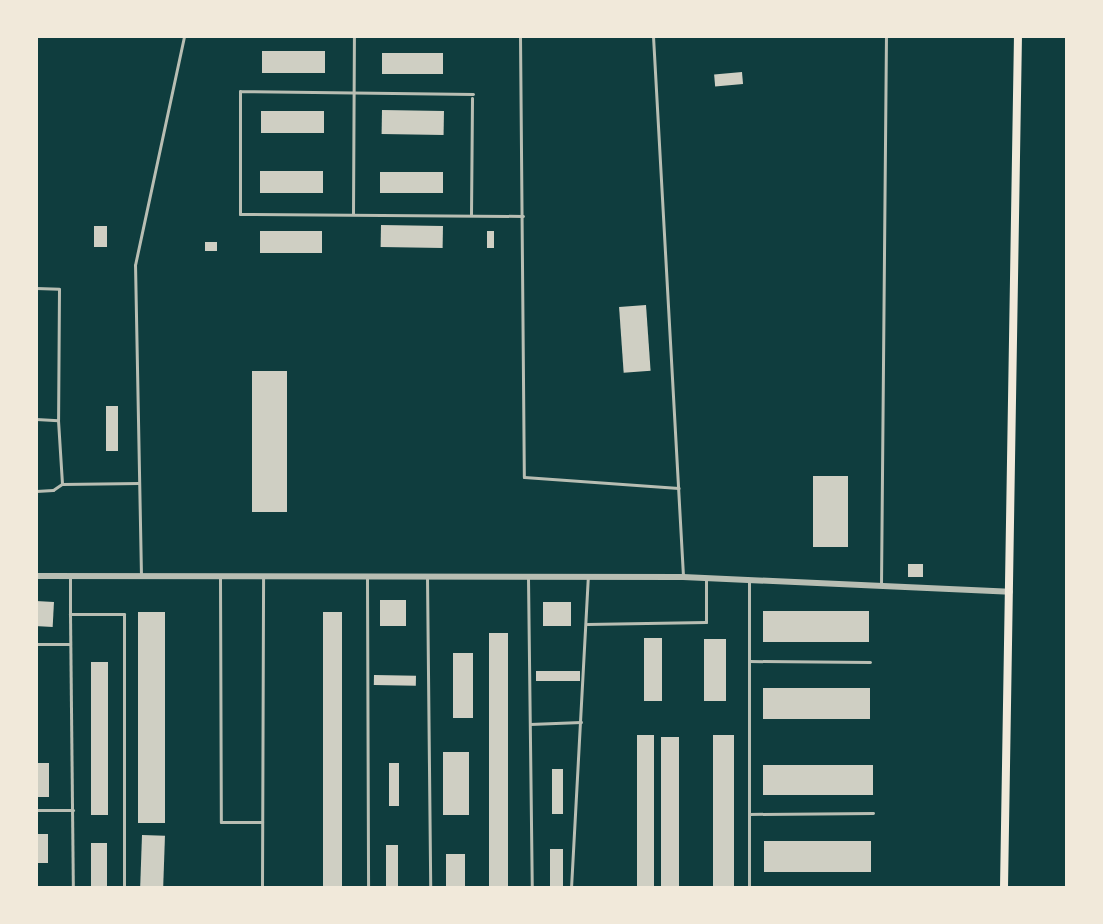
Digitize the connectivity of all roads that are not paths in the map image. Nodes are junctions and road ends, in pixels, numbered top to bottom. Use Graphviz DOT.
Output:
graph roads {
  1 [pos="184,36"];
  2 [pos="354,36"];
  3 [pos="520,36"];
  4 [pos="653,36"];
  5 [pos="886,36"];
  6 [pos="1018,36"];
  7 [pos="353,92"];
  8 [pos="353,215"];
  9 [pos="471,215"];
  10 [pos="523,216"];
  11 [pos="36,288"];
  12 [pos="36,418"];
  13 [pos="58,420"];
  14 [pos="139,483"];
  15 [pos="62,484"];
  16 [pos="679,488"];
  17 [pos="36,490"];
  18 [pos="36,576"];
  19 [pos="70,576"];
  20 [pos="141,576"];
  21 [pos="220,576"];
  22 [pos="263,576"];
  23 [pos="367,577"];
  24 [pos="427,577"];
  25 [pos="528,577"];
  26 [pos="588,577"];
  27 [pos="683,577"];
  28 [pos="705,578"];
  29 [pos="749,580"];
  30 [pos="881,587"];
  31 [pos="1010,592"];
  32 [pos="70,614"];
  33 [pos="586,624"];
  34 [pos="36,644"];
  35 [pos="71,644"];
  36 [pos="749,661"];
  37 [pos="870,662"];
  38 [pos="581,722"];
  39 [pos="530,724"];
  40 [pos="36,810"];
  41 [pos="73,810"];
  42 [pos="873,813"];
  43 [pos="749,814"];
  44 [pos="262,822"];
  45 [pos="73,888"];
  46 [pos="124,888"];
  47 [pos="262,888"];
  48 [pos="368,888"];
  49 [pos="430,888"];
  50 [pos="532,888"];
  51 [pos="571,888"];
  52 [pos="749,888"];
  53 [pos="1004,888"];
  1 -- 14 [label="lane"];
  2 -- 7 [label="lane"];
  3 -- 10 [label="lane"];
  4 -- 16 [label="lane"];
  5 -- 30 [label="lane"];
  6 -- 31 [label="main road"];
  7 -- 8 [label="lane"];
  7 -- 8 [label="lane"];
  7 -- 9 [label="lane"];
  8 -- 9 [label="lane"];
  9 -- 10 [label="lane"];
  10 -- 16 [label="lane"];
  11 -- 13 [label="lane"];
  12 -- 13 [label="lane"];
  13 -- 15 [label="lane"];
  14 -- 15 [label="lane"];
  14 -- 20 [label="lane"];
  15 -- 17 [label="lane"];
  16 -- 27 [label="lane"];
  18 -- 19 [label="street"];
  19 -- 20 [label="street"];
  19 -- 32 [label="lane"];
  20 -- 21 [label="street"];
  21 -- 22 [label="street"];
  21 -- 44 [label="lane"];
  22 -- 23 [label="street"];
  22 -- 44 [label="lane"];
  23 -- 24 [label="street"];
  23 -- 48 [label="lane"];
  24 -- 25 [label="street"];
  24 -- 49 [label="lane"];
  25 -- 26 [label="street"];
  25 -- 39 [label="lane"];
  26 -- 27 [label="street"];
  26 -- 33 [label="lane"];
  27 -- 28 [label="street"];
  28 -- 29 [label="street"];
  28 -- 33 [label="lane"];
  29 -- 30 [label="street"];
  29 -- 36 [label="lane"];
  30 -- 31 [label="street"];
  31 -- 53 [label="main road"];
  32 -- 35 [label="lane"];
  32 -- 46 [label="lane"];
  33 -- 38 [label="lane"];
  34 -- 35 [label="lane"];
  35 -- 41 [label="lane"];
  36 -- 37 [label="lane"];
  36 -- 43 [label="lane"];
  38 -- 39 [label="lane"];
  38 -- 51 [label="lane"];
  39 -- 50 [label="lane"];
  40 -- 41 [label="lane"];
  41 -- 45 [label="lane"];
  42 -- 43 [label="lane"];
  43 -- 52 [label="lane"];
  44 -- 47 [label="lane"];
}
